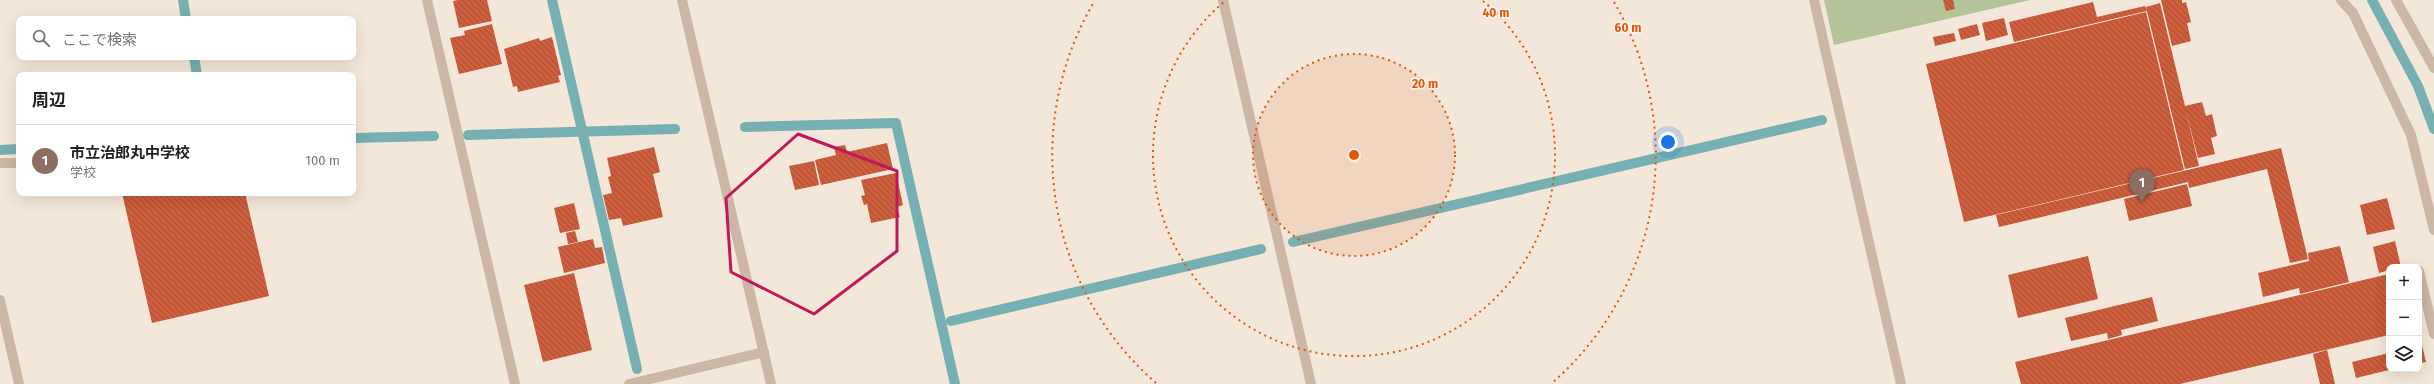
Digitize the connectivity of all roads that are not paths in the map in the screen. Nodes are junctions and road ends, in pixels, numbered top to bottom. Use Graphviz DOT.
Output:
graph roads {
  1 [pos="427,0"];
  2 [pos="682,0"];
  3 [pos="1223,0"];
  4 [pos="1814,0"];
  5 [pos="2341,0"];
  6 [pos="2396,0"];
  7 [pos="2434,67"];
  8 [pos="0,163"];
  9 [pos="16,163"];
  10 [pos="2434,230"];
  11 [pos="2422,284"];
  12 [pos="0,300"];
  13 [pos="2434,334"];
  14 [pos="764,352"];
  15 [pos="19,384"];
  16 [pos="515,384"];
  17 [pos="629,384"];
  18 [pos="771,384"];
  19 [pos="1311,384"];
  20 [pos="1901,384"];
  1 -- 16 [label="street"];
  2 -- 14 [label="street"];
  3 -- 19 [label="street"];
  4 -- 20 [label="street"];
  5 -- 10 [label="street"];
  6 -- 7 [label="street"];
  8 -- 9 [label="street"];
  11 -- 13 [label="street"];
  12 -- 15 [label="street"];
  14 -- 17 [label="street"];
  14 -- 18 [label="street"];
}
